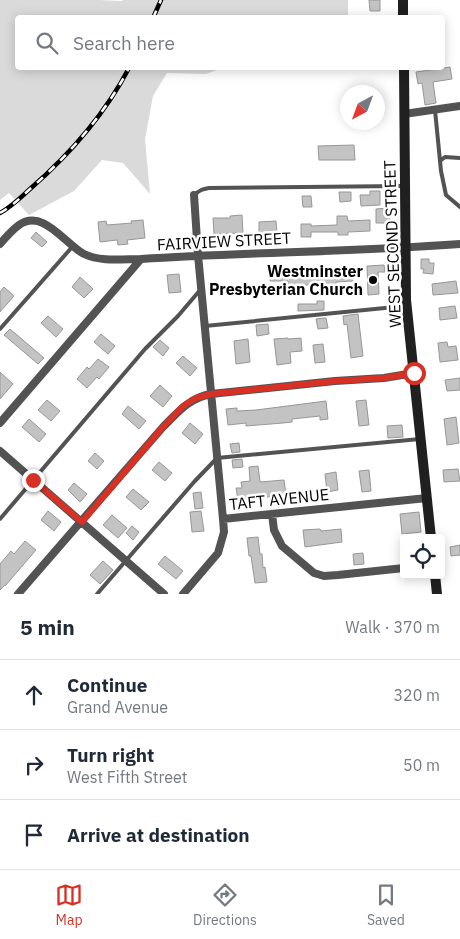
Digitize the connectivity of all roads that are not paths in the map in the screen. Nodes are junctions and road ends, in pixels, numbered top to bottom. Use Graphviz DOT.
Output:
graph roads {
  1 [pos="403,0"];
  2 [pos="403,15"];
  3 [pos="404,70"];
  4 [pos="460,106"];
  5 [pos="435,110"];
  6 [pos="404,114"];
  7 [pos="460,158"];
  8 [pos="440,161"];
  9 [pos="405,186"];
  10 [pos="194,196"];
  11 [pos="460,207"];
  12 [pos="0,244"];
  13 [pos="460,244"];
  14 [pos="73,246"];
  15 [pos="406,248"];
  16 [pos="198,255"];
  17 [pos="140,258"];
  18 [pos="201,289"];
  19 [pos="407,306"];
  20 [pos="204,326"];
  21 [pos="0,329"];
  22 [pos="414,373"];
  23 [pos="211,394"];
  24 [pos="0,423"];
  25 [pos="421,439"];
  26 [pos="0,451"];
  27 [pos="217,458"];
  28 [pos="33,480"];
  29 [pos="427,498"];
  30 [pos="272,514"];
  31 [pos="0,518"];
  32 [pos="222,519"];
  33 [pos="82,522"];
  34 [pos="431,534"];
  35 [pos="126,560"];
  36 [pos="400,568"];
  37 [pos="435,579"];
  38 [pos="18,594"];
  39 [pos="97,594"];
  40 [pos="164,594"];
  41 [pos="183,594"];
  42 [pos="436,594"];
  1 -- 2 [label="main road"];
  3 -- 6 [label="main road, WEST SECOND STREET"];
  4 -- 5 [label="street"];
  5 -- 6 [label="street"];
  5 -- 8 [label="lane"];
  6 -- 9 [label="main road, WEST SECOND STREET"];
  7 -- 8 [label="lane"];
  8 -- 11 [label="lane"];
  9 -- 10 [label="lane"];
  9 -- 15 [label="main road, WEST SECOND STREET"];
  10 -- 16 [label="street"];
  12 -- 14 [label="street"];
  13 -- 15 [label="street, FAIRVIEW STREET"];
  14 -- 17 [label="street"];
  14 -- 21 [label="lane"];
  15 -- 16 [label="street, FAIRVIEW STREET"];
  15 -- 19 [label="main road, WEST SECOND STREET"];
  16 -- 17 [label="street, FAIRVIEW STREET"];
  16 -- 18 [label="street"];
  17 -- 24 [label="street, FAIRVIEW STREET"];
  18 -- 20 [label="street"];
  18 -- 28 [label="lane"];
  19 -- 20 [label="lane"];
  19 -- 22 [label="main road, WEST SECOND STREET"];
  20 -- 23 [label="street"];
  22 -- 23 [label="street"];
  22 -- 25 [label="main road, WEST SECOND STREET"];
  23 -- 27 [label="street"];
  23 -- 33 [label="street"];
  25 -- 27 [label="lane"];
  25 -- 29 [label="main road, WEST SECOND STREET"];
  26 -- 28 [label="street"];
  27 -- 32 [label="street"];
  27 -- 35 [label="lane"];
  28 -- 31 [label="lane"];
  28 -- 33 [label="street"];
  29 -- 30 [label="street, TAFT AVENUE"];
  29 -- 34 [label="main road, WEST SECOND STREET"];
  30 -- 32 [label="street, TAFT AVENUE"];
  30 -- 36 [label="street"];
  32 -- 41 [label="street, TAFT AVENUE"];
  33 -- 35 [label="street"];
  33 -- 38 [label="street"];
  35 -- 39 [label="lane"];
  35 -- 40 [label="street"];
  37 -- 42 [label="main road"];
}
